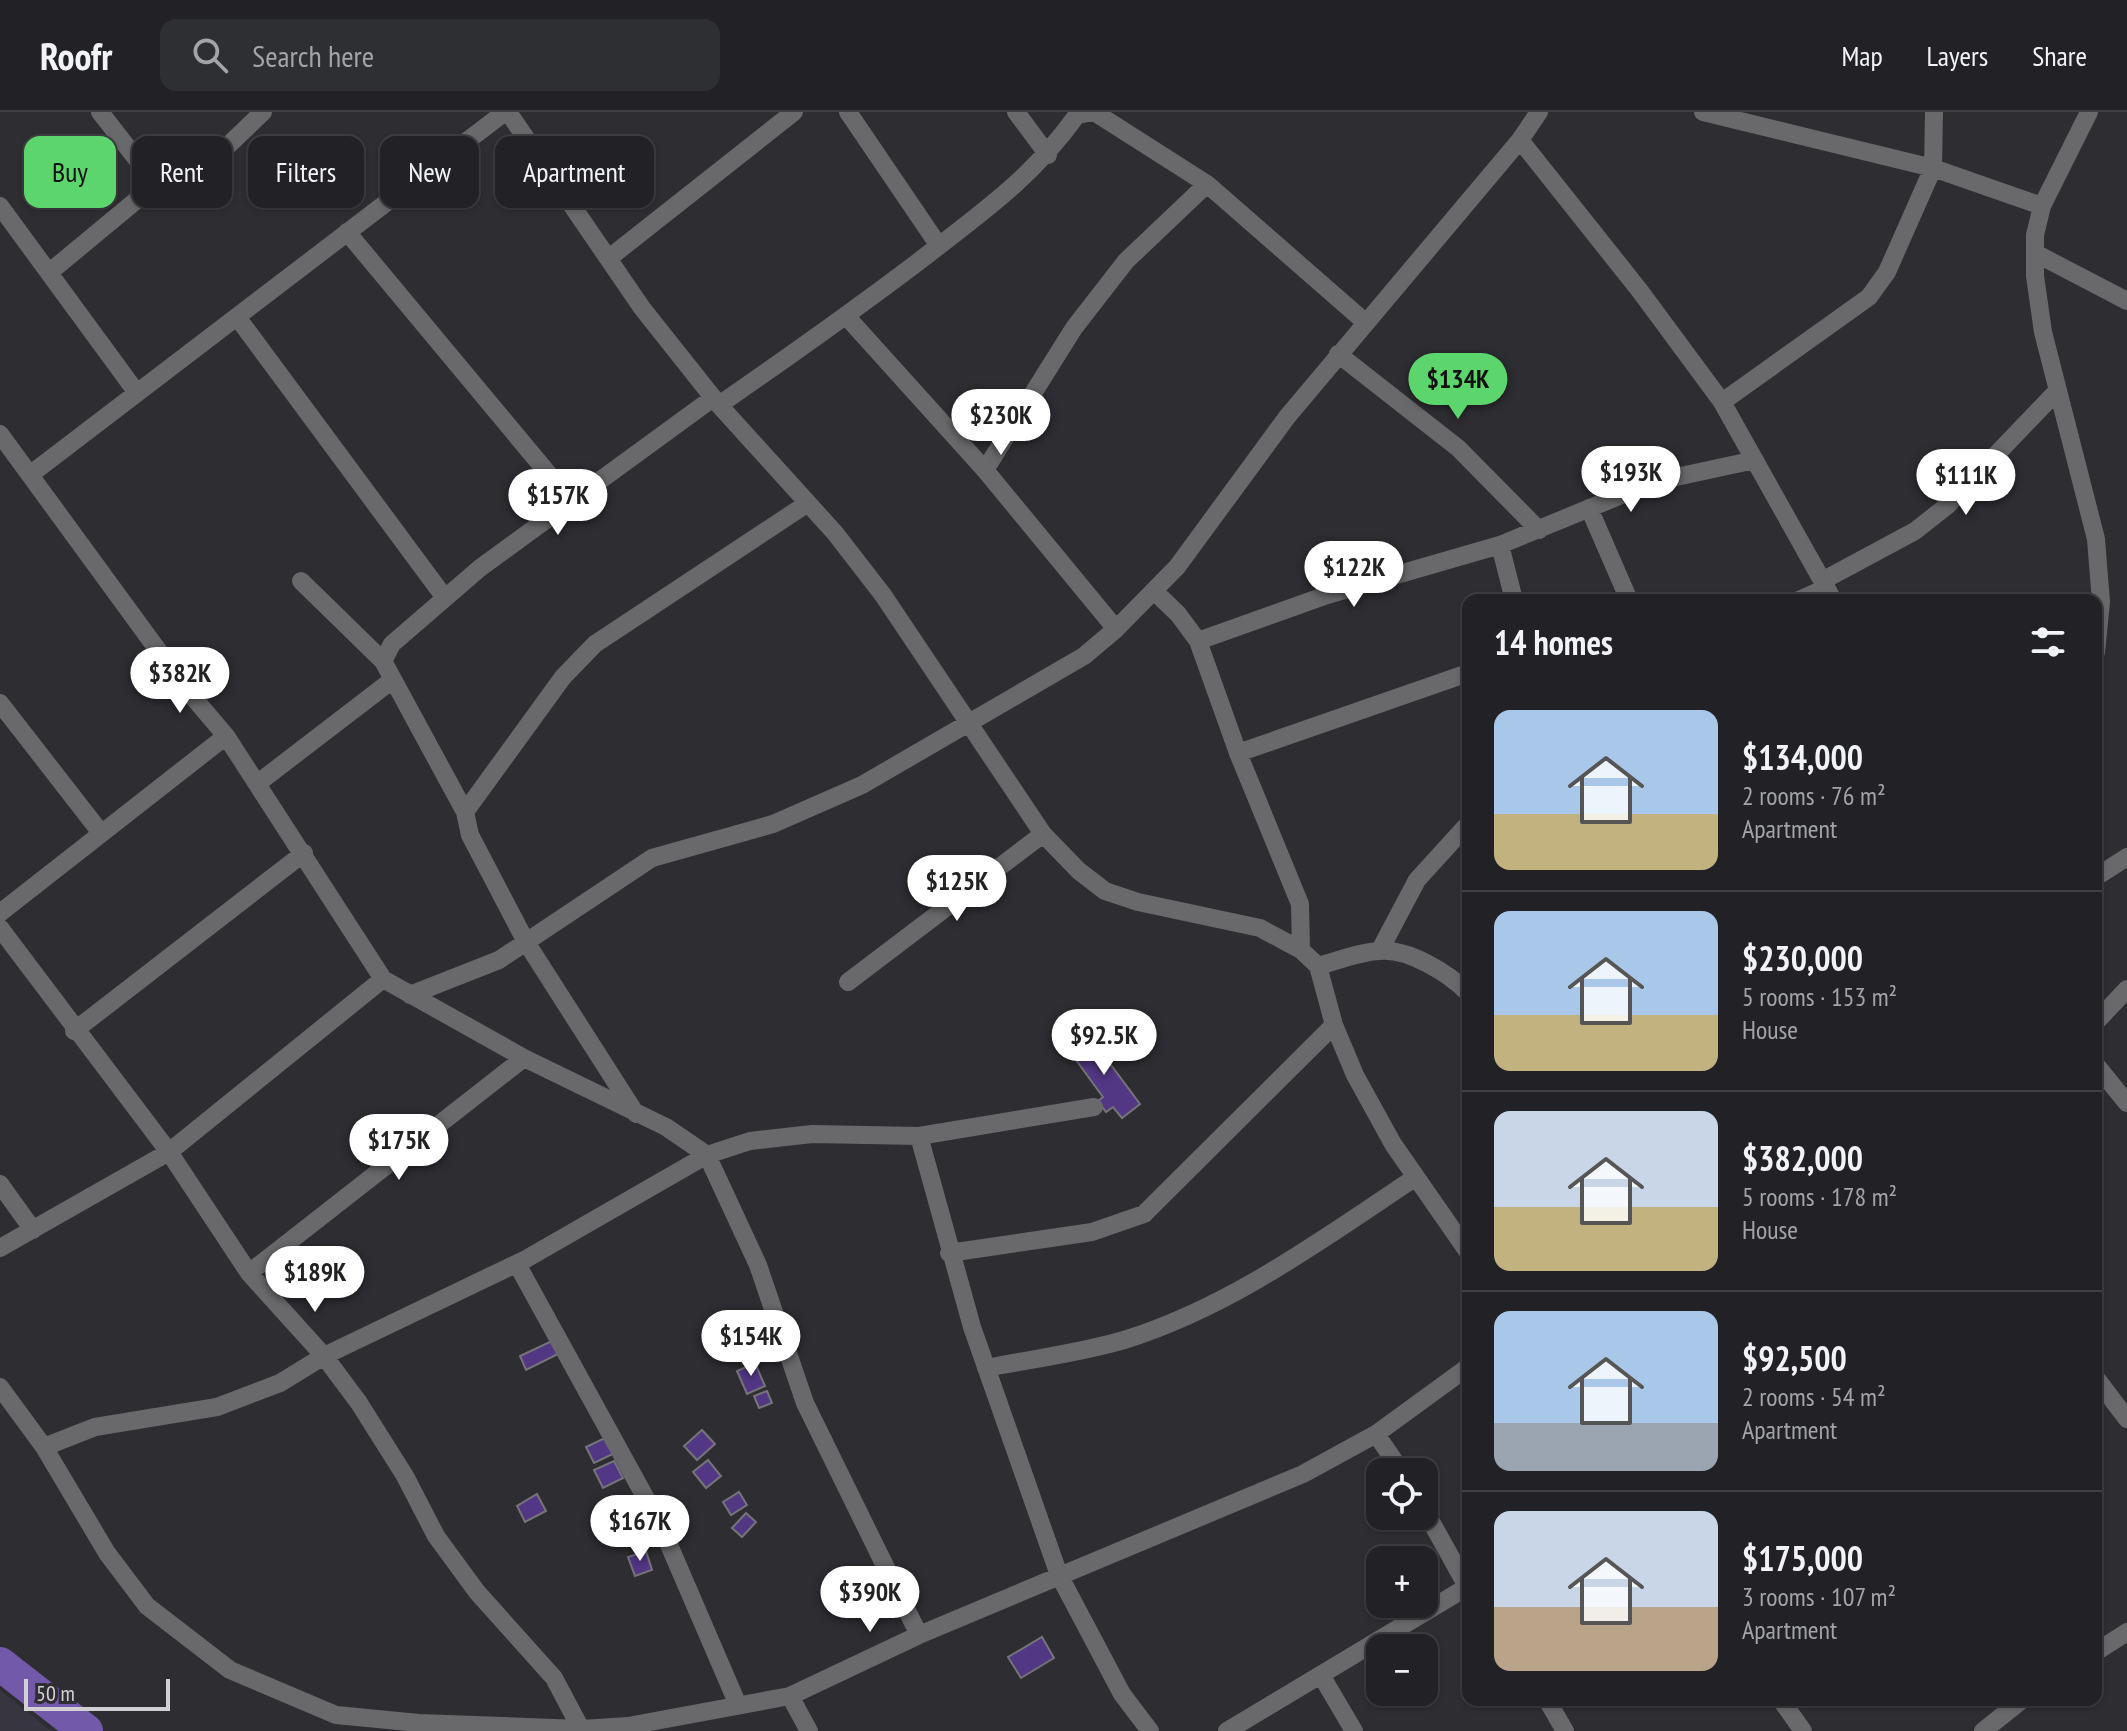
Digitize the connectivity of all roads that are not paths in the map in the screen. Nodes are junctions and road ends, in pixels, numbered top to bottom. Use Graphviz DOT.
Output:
graph roads {
  1 [pos="100,112"];
  2 [pos="263,112"];
  3 [pos="507,112"];
  4 [pos="794,112"];
  5 [pos="848,112"];
  6 [pos="1016,112"];
  7 [pos="1539,112"];
  8 [pos="1703,112"];
  9 [pos="1934,112"];
  10 [pos="2089,112"];
  11 [pos="1730,115"];
  12 [pos="1520,140"];
  13 [pos="232,142"];
  14 [pos="132,153"];
  15 [pos="1048,155"];
  16 [pos="1933,168"];
  17 [pos="1207,184"];
  18 [pos="132,204"];
  19 [pos="0,206"];
  20 [pos="2042,206"];
  21 [pos="347,232"];
  22 [pos="939,246"];
  23 [pos="2035,253"];
  24 [pos="609,258"];
  25 [pos="51,271"];
  26 [pos="2127,301"];
  27 [pos="237,317"];
  28 [pos="847,317"];
  29 [pos="1365,322"];
  30 [pos="1338,354"];
  31 [pos="2058,390"];
  32 [pos="137,393"];
  33 [pos="716,401"];
  34 [pos="1722,402"];
  35 [pos="0,434"];
  36 [pos="1755,460"];
  37 [pos="985,470"];
  38 [pos="31,474"];
  39 [pos="571,501"];
  40 [pos="808,503"];
  41 [pos="1589,508"];
  42 [pos="1539,530"];
  43 [pos="1500,545"];
  44 [pos="301,581"];
  45 [pos="1827,590"];
  46 [pos="1154,591"];
  47 [pos="1512,594"];
  48 [pos="1626,594"];
  49 [pos="2100,594"];
  50 [pos="445,598"];
  51 [pos="1116,629"];
  52 [pos="1198,641"];
  53 [pos="383,661"];
  54 [pos="1462,675"];
  55 [pos="391,681"];
  56 [pos="0,703"];
  57 [pos="969,720"];
  58 [pos="226,736"];
  59 [pos="1238,753"];
  60 [pos="258,783"];
  61 [pos="465,812"];
  62 [pos="1462,831"];
  63 [pos="101,833"];
  64 [pos="1043,834"];
  65 [pos="304,853"];
  66 [pos="2127,857"];
  67 [pos="2102,873"];
  68 [pos="0,913"];
  69 [pos="0,928"];
  70 [pos="526,942"];
  71 [pos="1301,950"];
  72 [pos="1380,950"];
  73 [pos="1318,966"];
  74 [pos="383,979"];
  75 [pos="848,982"];
  76 [pos="1462,986"];
  77 [pos="2127,989"];
  78 [pos="410,995"];
  79 [pos="2102,1016"];
  80 [pos="1334,1025"];
  81 [pos="74,1031"];
  82 [pos="524,1058"];
  83 [pos="2102,1072"];
  84 [pos="2127,1103"];
  85 [pos="1094,1107"];
  86 [pos="636,1114"];
  87 [pos="919,1136"];
  88 [pos="169,1152"];
  89 [pos="707,1155"];
  90 [pos="1416,1177"];
  91 [pos="0,1184"];
  92 [pos="33,1230"];
  93 [pos="1462,1243"];
  94 [pos="0,1248"];
  95 [pos="949,1253"];
  96 [pos="517,1264"];
  97 [pos="249,1273"];
  98 [pos="324,1356"];
  99 [pos="986,1368"];
  100 [pos="1462,1371"];
  101 [pos="2102,1386"];
  102 [pos="0,1387"];
  103 [pos="2127,1419"];
  104 [pos="1376,1434"];
  105 [pos="44,1447"];
  106 [pos="1392,1458"];
  107 [pos="1436,1530"];
  108 [pos="1059,1575"];
  109 [pos="1462,1577"];
  110 [pos="1462,1592"];
  111 [pos="2127,1632"];
  112 [pos="919,1635"];
  113 [pos="2102,1648"];
  114 [pos="1321,1675"];
  115 [pos="790,1696"];
  116 [pos="738,1705"];
  117 [pos="1550,1706"];
  118 [pos="1784,1706"];
  119 [pos="2014,1706"];
  120 [pos="1793,1727"];
  121 [pos="581,1729"];
  122 [pos="809,1731"];
  123 [pos="1150,1731"];
  124 [pos="1227,1731"];
  125 [pos="1354,1731"];
  126 [pos="1565,1731"];
  127 [pos="1983,1731"];
  1 -- 14 [label="street"];
  2 -- 13 [label="street"];
  3 -- 21 [label="street"];
  3 -- 24 [label="street"];
  4 -- 24 [label="street"];
  5 -- 22 [label="street"];
  6 -- 15 [label="street"];
  7 -- 12 [label="street"];
  8 -- 11 [label="street"];
  9 -- 16 [label="street"];
  10 -- 20 [label="street"];
  11 -- 16 [label="street"];
  12 -- 29 [label="street"];
  12 -- 34 [label="street"];
  15 -- 17 [label="street"];
  15 -- 22 [label="street"];
  16 -- 20 [label="street"];
  16 -- 34 [label="street"];
  17 -- 29 [label="street"];
  17 -- 37 [label="street"];
  18 -- 25 [label="street"];
  19 -- 25 [label="street"];
  20 -- 23 [label="street"];
  21 -- 27 [label="street"];
  21 -- 39 [label="street"];
  22 -- 28 [label="street"];
  23 -- 26 [label="street"];
  23 -- 31 [label="street"];
  24 -- 33 [label="street"];
  25 -- 32 [label="street"];
  27 -- 32 [label="street"];
  27 -- 50 [label="street"];
  28 -- 33 [label="street"];
  28 -- 37 [label="street"];
  29 -- 30 [label="street"];
  30 -- 42 [label="street"];
  30 -- 46 [label="street"];
  31 -- 45 [label="street"];
  31 -- 49 [label="street"];
  32 -- 38 [label="street"];
  33 -- 39 [label="street"];
  33 -- 40 [label="street"];
  34 -- 36 [label="street"];
  35 -- 38 [label="street"];
  36 -- 41 [label="street"];
  36 -- 45 [label="street"];
  37 -- 51 [label="street"];
  38 -- 58 [label="street"];
  39 -- 50 [label="street"];
  40 -- 57 [label="street"];
  40 -- 61 [label="street"];
  41 -- 42 [label="street"];
  41 -- 48 [label="street"];
  42 -- 43 [label="street"];
  43 -- 47 [label="street"];
  43 -- 52 [label="street"];
  44 -- 53 [label="street"];
  46 -- 51 [label="street"];
  46 -- 52 [label="street"];
  50 -- 53 [label="street"];
  51 -- 57 [label="street"];
  52 -- 59 [label="street"];
  53 -- 55 [label="street"];
  54 -- 59 [label="street"];
  55 -- 60 [label="street"];
  55 -- 61 [label="street"];
  56 -- 63 [label="street"];
  57 -- 64 [label="street"];
  57 -- 70 [label="street"];
  58 -- 60 [label="street"];
  58 -- 63 [label="street"];
  59 -- 71 [label="street"];
  60 -- 65 [label="street"];
  61 -- 70 [label="street"];
  62 -- 72 [label="street"];
  63 -- 68 [label="street"];
  64 -- 71 [label="street"];
  64 -- 75 [label="street"];
  65 -- 74 [label="street"];
  65 -- 81 [label="street"];
  66 -- 67 [label="street"];
  69 -- 81 [label="street"];
  70 -- 78 [label="street"];
  70 -- 86 [label="street"];
  71 -- 73 [label="street"];
  72 -- 73 [label="street"];
  72 -- 76 [label="street"];
  73 -- 80 [label="street"];
  74 -- 78 [label="street"];
  74 -- 88 [label="street"];
  77 -- 79 [label="street"];
  78 -- 82 [label="street"];
  80 -- 90 [label="street"];
  80 -- 95 [label="street"];
  81 -- 88 [label="street"];
  82 -- 86 [label="street"];
  82 -- 97 [label="street"];
  83 -- 84 [label="street"];
  85 -- 87 [label="street"];
  86 -- 89 [label="street"];
  87 -- 89 [label="street"];
  87 -- 95 [label="street"];
  88 -- 92 [label="street"];
  88 -- 97 [label="street"];
  89 -- 96 [label="street"];
  89 -- 112 [label="street"];
  90 -- 93 [label="street"];
  90 -- 99 [label="street"];
  91 -- 92 [label="street"];
  92 -- 94 [label="street"];
  95 -- 99 [label="street"];
  96 -- 98 [label="street"];
  96 -- 116 [label="street"];
  97 -- 98 [label="street"];
  98 -- 105 [label="street"];
  98 -- 121 [label="street"];
  99 -- 108 [label="street"];
  100 -- 104 [label="street"];
  101 -- 103 [label="street"];
  102 -- 105 [label="street"];
  104 -- 106 [label="street"];
  104 -- 108 [label="street"];
  105 -- 121 [label="street"];
  107 -- 109 [label="street"];
  108 -- 112 [label="street"];
  108 -- 123 [label="street"];
  110 -- 114 [label="street"];
  111 -- 113 [label="street"];
  112 -- 115 [label="street"];
  114 -- 124 [label="street"];
  114 -- 125 [label="street"];
  115 -- 116 [label="street"];
  115 -- 122 [label="street"];
  116 -- 121 [label="street"];
  117 -- 126 [label="street"];
  118 -- 120 [label="street"];
  119 -- 127 [label="street"];
}
